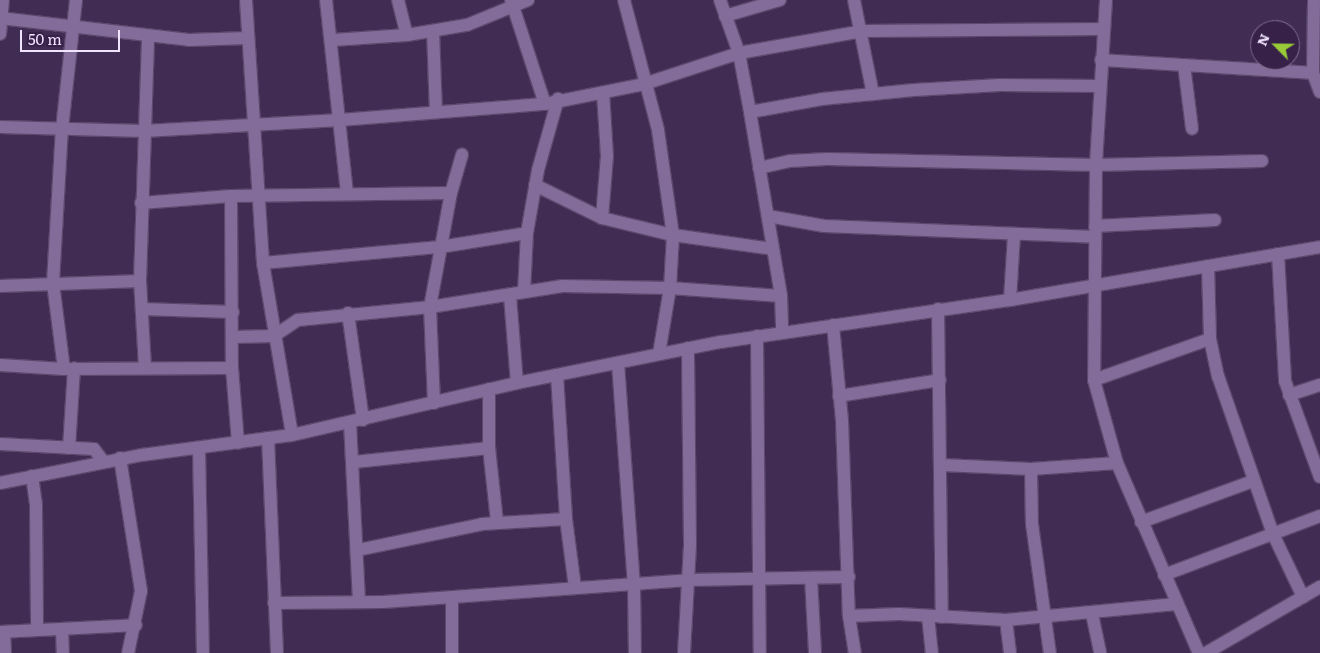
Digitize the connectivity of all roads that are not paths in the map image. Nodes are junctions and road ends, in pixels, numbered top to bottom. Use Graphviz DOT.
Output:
graph roads {
  1 [pos="3,0"];
  2 [pos="76,0"];
  3 [pos="246,0"];
  4 [pos="326,0"];
  5 [pos="398,0"];
  6 [pos="528,0"];
  7 [pos="624,0"];
  8 [pos="720,0"];
  9 [pos="777,0"];
  10 [pos="854,0"];
  11 [pos="1106,0"];
  12 [pos="1314,0"];
  13 [pos="512,3"];
  14 [pos="725,16"];
  15 [pos="1,18"];
  16 [pos="73,24"];
  17 [pos="1104,28"];
  18 [pos="433,31"];
  19 [pos="862,31"];
  20 [pos="0,34"];
  21 [pos="407,35"];
  22 [pos="148,36"];
  23 [pos="248,38"];
  24 [pos="333,40"];
  25 [pos="739,54"];
  26 [pos="1101,60"];
  27 [pos="1184,65"];
  28 [pos="1313,73"];
  29 [pos="644,84"];
  30 [pos="1100,86"];
  31 [pos="1320,92"];
  32 [pos="603,93"];
  33 [pos="873,94"];
  34 [pos="558,99"];
  35 [pos="545,104"];
  36 [pos="436,111"];
  37 [pos="750,112"];
  38 [pos="340,120"];
  39 [pos="254,124"];
  40 [pos="0,127"];
  41 [pos="1192,128"];
  42 [pos="62,129"];
  43 [pos="144,130"];
  44 [pos="462,155"];
  45 [pos="1262,161"];
  46 [pos="1096,165"];
  47 [pos="759,168"];
  48 [pos="535,185"];
  49 [pos="347,192"];
  50 [pos="451,193"];
  51 [pos="231,196"];
  52 [pos="259,196"];
  53 [pos="141,204"];
  54 [pos="768,216"];
  55 [pos="602,218"];
  56 [pos="1215,220"];
  57 [pos="1095,232"];
  58 [pos="527,233"];
  59 [pos="673,235"];
  60 [pos="1014,235"];
  61 [pos="440,246"];
  62 [pos="1320,247"];
  63 [pos="772,249"];
  64 [pos="1278,254"];
  65 [pos="263,263"];
  66 [pos="1208,266"];
  67 [pos="140,281"];
  68 [pos="53,283"];
  69 [pos="1096,284"];
  70 [pos="0,286"];
  71 [pos="670,288"];
  72 [pos="524,292"];
  73 [pos="510,296"];
  74 [pos="780,296"];
  75 [pos="1010,300"];
  76 [pos="430,307"];
  77 [pos="142,309"];
  78 [pos="938,309"];
  79 [pos="233,312"];
  80 [pos="348,313"];
  81 [pos="833,325"];
  82 [pos="782,333"];
  83 [pos="274,336"];
  84 [pos="757,336"];
  85 [pos="234,337"];
  86 [pos="1210,339"];
  87 [pos="688,348"];
  88 [pos="659,354"];
  89 [pos="618,363"];
  90 [pos="0,365"];
  91 [pos="145,367"];
  92 [pos="69,368"];
  93 [pos="232,368"];
  94 [pos="557,375"];
  95 [pos="940,380"];
  96 [pos="1094,380"];
  97 [pos="517,383"];
  98 [pos="1320,385"];
  99 [pos="489,389"];
  100 [pos="1288,395"];
  101 [pos="839,396"];
  102 [pos="434,403"];
  103 [pos="364,420"];
  104 [pos="350,423"];
  105 [pos="292,435"];
  106 [pos="268,438"];
  107 [pos="238,443"];
  108 [pos="0,444"];
  109 [pos="69,448"];
  110 [pos="199,448"];
  111 [pos="489,448"];
  112 [pos="1315,450"];
  113 [pos="120,458"];
  114 [pos="103,461"];
  115 [pos="354,462"];
  116 [pos="1118,463"];
  117 [pos="942,465"];
  118 [pos="1032,468"];
  119 [pos="32,476"];
  120 [pos="1320,477"];
  121 [pos="1254,481"];
  122 [pos="0,482"];
  123 [pos="1320,516"];
  124 [pos="566,519"];
  125 [pos="497,522"];
  126 [pos="1141,522"];
  127 [pos="1274,534"];
  128 [pos="358,550"];
  129 [pos="1164,575"];
  130 [pos="757,577"];
  131 [pos="849,577"];
  132 [pos="811,578"];
  133 [pos="688,580"];
  134 [pos="634,584"];
  135 [pos="575,587"];
  136 [pos="1320,587"];
  137 [pos="452,597"];
  138 [pos="1303,597"];
  139 [pos="360,600"];
  140 [pos="274,603"];
  141 [pos="1176,604"];
  142 [pos="1092,614"];
  143 [pos="850,616"];
  144 [pos="928,616"];
  145 [pos="942,617"];
  146 [pos="1047,618"];
  147 [pos="1006,620"];
  148 [pos="136,625"];
  149 [pos="62,629"];
  150 [pos="37,630"];
  151 [pos="2,632"];
  152 [pos="5,653"];
  153 [pos="63,653"];
  154 [pos="128,653"];
  155 [pos="202,653"];
  156 [pos="277,653"];
  157 [pos="452,653"];
  158 [pos="635,653"];
  159 [pos="684,653"];
  160 [pos="760,653"];
  161 [pos="815,653"];
  162 [pos="855,653"];
  163 [pos="932,653"];
  164 [pos="1010,653"];
  165 [pos="1050,653"];
  166 [pos="1100,653"];
  167 [pos="1198,653"];
  168 [pos="1206,653"];
  1 -- 15 [label="street"];
  2 -- 16 [label="street"];
  3 -- 23 [label="street"];
  4 -- 24 [label="street"];
  5 -- 21 [label="street"];
  6 -- 13 [label="street"];
  7 -- 29 [label="street"];
  8 -- 14 [label="street"];
  9 -- 14 [label="street"];
  10 -- 19 [label="street"];
  11 -- 17 [label="street"];
  12 -- 28 [label="street"];
  13 -- 18 [label="street"];
  13 -- 35 [label="street"];
  14 -- 25 [label="street"];
  15 -- 16 [label="street"];
  15 -- 20 [label="street"];
  16 -- 22 [label="street"];
  16 -- 42 [label="street"];
  17 -- 19 [label="street"];
  17 -- 26 [label="street"];
  18 -- 21 [label="street"];
  18 -- 36 [label="street"];
  19 -- 25 [label="street"];
  19 -- 33 [label="street"];
  21 -- 24 [label="street"];
  22 -- 23 [label="street"];
  22 -- 43 [label="street"];
  23 -- 39 [label="street"];
  24 -- 38 [label="street"];
  25 -- 29 [label="street"];
  25 -- 37 [label="street"];
  26 -- 27 [label="street"];
  26 -- 30 [label="street"];
  27 -- 28 [label="street"];
  27 -- 41 [label="street"];
  28 -- 31 [label="street"];
  29 -- 32 [label="street"];
  29 -- 59 [label="street"];
  30 -- 33 [label="street"];
  30 -- 46 [label="street"];
  32 -- 34 [label="street"];
  32 -- 55 [label="street"];
  33 -- 37 [label="street"];
  34 -- 35 [label="street"];
  34 -- 48 [label="street"];
  35 -- 36 [label="street"];
  36 -- 38 [label="street"];
  37 -- 47 [label="street"];
  38 -- 39 [label="street"];
  38 -- 49 [label="street"];
  39 -- 43 [label="street"];
  39 -- 52 [label="street"];
  40 -- 42 [label="street"];
  42 -- 43 [label="street"];
  42 -- 68 [label="street"];
  43 -- 53 [label="street"];
  44 -- 50 [label="street"];
  45 -- 46 [label="street"];
  46 -- 47 [label="street"];
  46 -- 57 [label="street"];
  47 -- 54 [label="street"];
  48 -- 55 [label="street"];
  48 -- 58 [label="street"];
  49 -- 50 [label="street"];
  49 -- 52 [label="street"];
  50 -- 61 [label="street"];
  51 -- 52 [label="street"];
  51 -- 53 [label="street"];
  51 -- 79 [label="street"];
  52 -- 65 [label="street"];
  53 -- 67 [label="street"];
  54 -- 60 [label="street"];
  54 -- 63 [label="street"];
  55 -- 59 [label="street"];
  56 -- 57 [label="street"];
  57 -- 60 [label="street"];
  57 -- 69 [label="street"];
  58 -- 61 [label="street"];
  58 -- 72 [label="street"];
  59 -- 63 [label="street"];
  59 -- 71 [label="street"];
  60 -- 75 [label="street"];
  61 -- 65 [label="street"];
  61 -- 76 [label="street"];
  62 -- 64 [label="street"];
  63 -- 74 [label="street"];
  64 -- 66 [label="street"];
  64 -- 100 [label="street"];
  65 -- 83 [label="street"];
  66 -- 69 [label="street"];
  66 -- 86 [label="street"];
  67 -- 68 [label="street"];
  67 -- 77 [label="street"];
  68 -- 70 [label="street"];
  68 -- 92 [label="street"];
  69 -- 75 [label="street"];
  69 -- 96 [label="street"];
  71 -- 72 [label="street"];
  71 -- 74 [label="street"];
  71 -- 88 [label="street"];
  72 -- 73 [label="street"];
  73 -- 76 [label="street"];
  73 -- 97 [label="street"];
  74 -- 82 [label="street"];
  75 -- 78 [label="street"];
  76 -- 80 [label="street"];
  76 -- 102 [label="street"];
  77 -- 79 [label="street"];
  77 -- 91 [label="street"];
  78 -- 81 [label="street"];
  78 -- 95 [label="street"];
  79 -- 85 [label="street"];
  80 -- 83 [label="street"];
  80 -- 103 [label="street"];
  81 -- 82 [label="street"];
  81 -- 101 [label="street"];
  82 -- 84 [label="street"];
  83 -- 85 [label="street"];
  83 -- 105 [label="street"];
  84 -- 87 [label="street"];
  84 -- 130 [label="street"];
  85 -- 93 [label="street"];
  86 -- 96 [label="street"];
  86 -- 121 [label="street"];
  87 -- 88 [label="street"];
  87 -- 133 [label="street"];
  88 -- 89 [label="street"];
  89 -- 94 [label="street"];
  89 -- 134 [label="street"];
  90 -- 92 [label="street"];
  91 -- 92 [label="street"];
  91 -- 93 [label="street"];
  92 -- 109 [label="street"];
  93 -- 107 [label="street"];
  94 -- 97 [label="street"];
  94 -- 124 [label="street"];
  95 -- 101 [label="street"];
  95 -- 117 [label="street"];
  96 -- 116 [label="street"];
  97 -- 99 [label="street"];
  98 -- 100 [label="street"];
  99 -- 102 [label="street"];
  99 -- 111 [label="street"];
  100 -- 112 [label="street"];
  101 -- 131 [label="street"];
  102 -- 103 [label="street"];
  103 -- 104 [label="street"];
  104 -- 105 [label="street"];
  104 -- 115 [label="street"];
  105 -- 106 [label="street"];
  106 -- 107 [label="street"];
  106 -- 140 [label="street"];
  107 -- 110 [label="street"];
  108 -- 109 [label="street"];
  109 -- 114 [label="street"];
  110 -- 113 [label="street"];
  110 -- 155 [label="street"];
  111 -- 115 [label="street"];
  111 -- 125 [label="street"];
  112 -- 120 [label="street"];
  113 -- 114 [label="street"];
  113 -- 148 [label="street"];
  114 -- 119 [label="street"];
  115 -- 128 [label="street"];
  116 -- 118 [label="street"];
  116 -- 126 [label="street"];
  117 -- 118 [label="street"];
  117 -- 145 [label="street"];
  118 -- 146 [label="street"];
  119 -- 122 [label="street"];
  119 -- 150 [label="street"];
  121 -- 126 [label="street"];
  121 -- 127 [label="street"];
  123 -- 127 [label="street"];
  124 -- 125 [label="street"];
  124 -- 135 [label="street"];
  125 -- 128 [label="street"];
  126 -- 129 [label="street"];
  127 -- 129 [label="street"];
  127 -- 138 [label="street"];
  128 -- 139 [label="street"];
  129 -- 141 [label="street"];
  130 -- 132 [label="street"];
  130 -- 133 [label="street"];
  130 -- 160 [label="street"];
  131 -- 132 [label="street"];
  131 -- 143 [label="street"];
  132 -- 161 [label="street"];
  133 -- 134 [label="street"];
  133 -- 159 [label="street"];
  134 -- 135 [label="street"];
  134 -- 158 [label="street"];
  135 -- 137 [label="street"];
  136 -- 138 [label="street"];
  137 -- 139 [label="street"];
  137 -- 157 [label="street"];
  138 -- 168 [label="street"];
  139 -- 140 [label="street"];
  140 -- 156 [label="street"];
  141 -- 142 [label="street"];
  141 -- 167 [label="street"];
  142 -- 146 [label="street"];
  142 -- 166 [label="street"];
  143 -- 144 [label="street"];
  143 -- 162 [label="street"];
  144 -- 145 [label="street"];
  144 -- 163 [label="street"];
  145 -- 147 [label="street"];
  146 -- 147 [label="street"];
  146 -- 165 [label="street"];
  147 -- 164 [label="street"];
  148 -- 149 [label="street"];
  148 -- 154 [label="street"];
  149 -- 150 [label="street"];
  149 -- 153 [label="street"];
  150 -- 151 [label="street"];
  151 -- 152 [label="street"];
}
